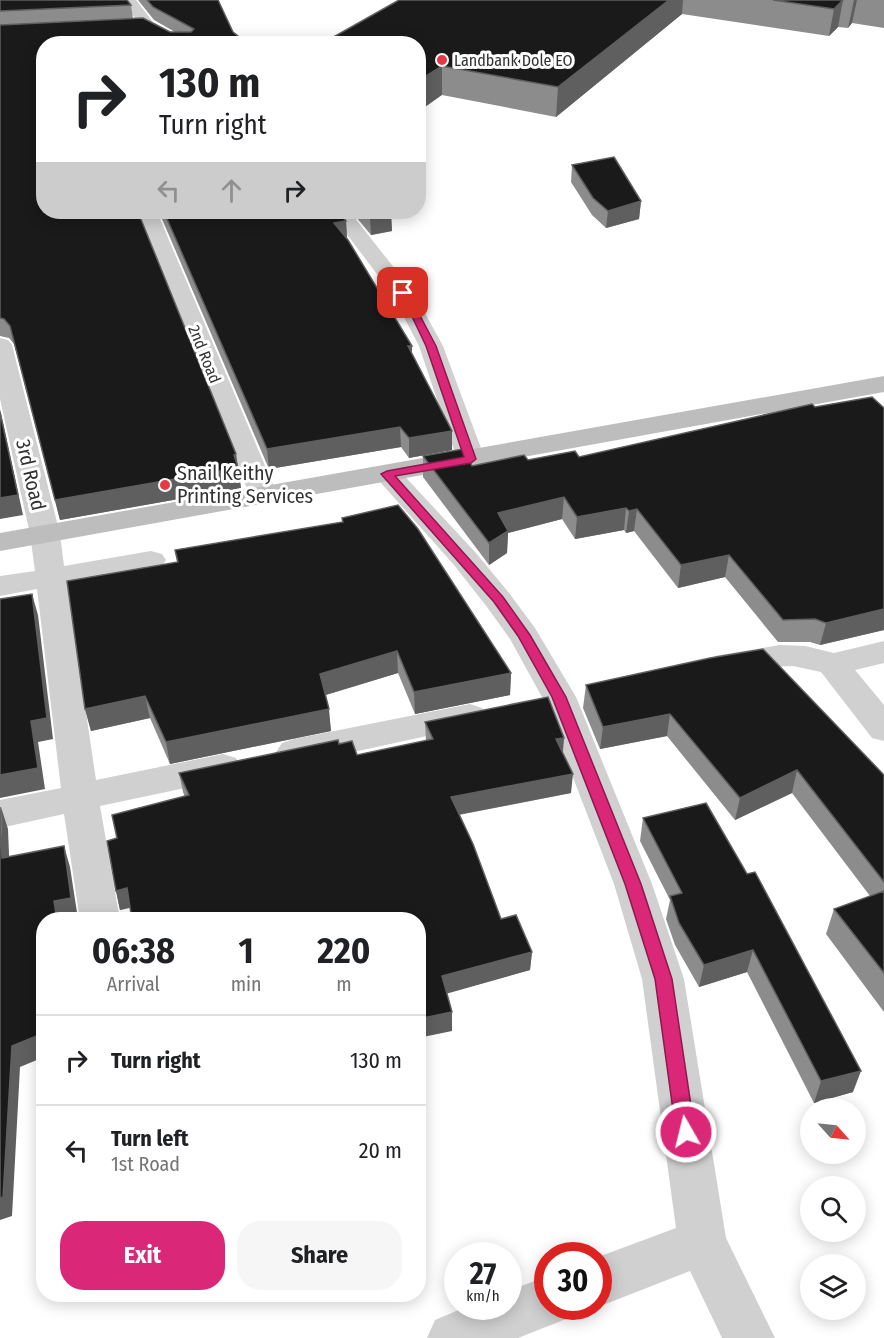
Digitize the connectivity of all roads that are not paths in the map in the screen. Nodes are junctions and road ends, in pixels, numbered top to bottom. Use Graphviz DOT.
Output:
graph roads {
  1 [pos="128,0"];
  2 [pos="148,26"];
  3 [pos="126,27"];
  4 [pos="169,36"];
  5 [pos="150,219"];
  6 [pos="345,219"];
  7 [pos="0,345"];
  8 [pos="884,384"];
  9 [pos="471,459"];
  10 [pos="387,474"];
  11 [pos="264,496"];
  12 [pos="45,534"];
  13 [pos="0,542"];
  14 [pos="151,560"];
  15 [pos="51,577"];
  16 [pos="0,586"];
  17 [pos="884,652"];
  18 [pos="833,664"];
  19 [pos="698,670"];
  20 [pos="545,700"];
  21 [pos="884,729"];
  22 [pos="80,796"];
  23 [pos="0,814"];
  24 [pos="99,912"];
  25 [pos="702,1242"];
  26 [pos="612,1277"];
  27 [pos="534,1306"];
  28 [pos="453,1338"];
  29 [pos="749,1338"];
  1 -- 2 [label="street"];
  2 -- 3 [label="street"];
  2 -- 4 [label="street"];
  5 -- 11 [label="street, 2nd Road"];
  6 -- 9 [label="street"];
  7 -- 12 [label="street, 3rd Road"];
  8 -- 9 [label="main road"];
  9 -- 10 [label="main road"];
  10 -- 11 [label="main road"];
  10 -- 20 [label="street"];
  11 -- 12 [label="main road"];
  12 -- 13 [label="main road"];
  12 -- 15 [label="street, 3rd Road"];
  14 -- 15 [label="street"];
  15 -- 16 [label="street"];
  15 -- 22 [label="street, 3rd Road"];
  17 -- 18 [label="street"];
  18 -- 19 [label="street"];
  18 -- 21 [label="street"];
  20 -- 22 [label="street"];
  20 -- 25 [label="street"];
  22 -- 23 [label="street"];
  22 -- 24 [label="street, 3rd Road"];
  25 -- 26 [label="street"];
  25 -- 29 [label="street"];
  27 -- 28 [label="street"];
}
